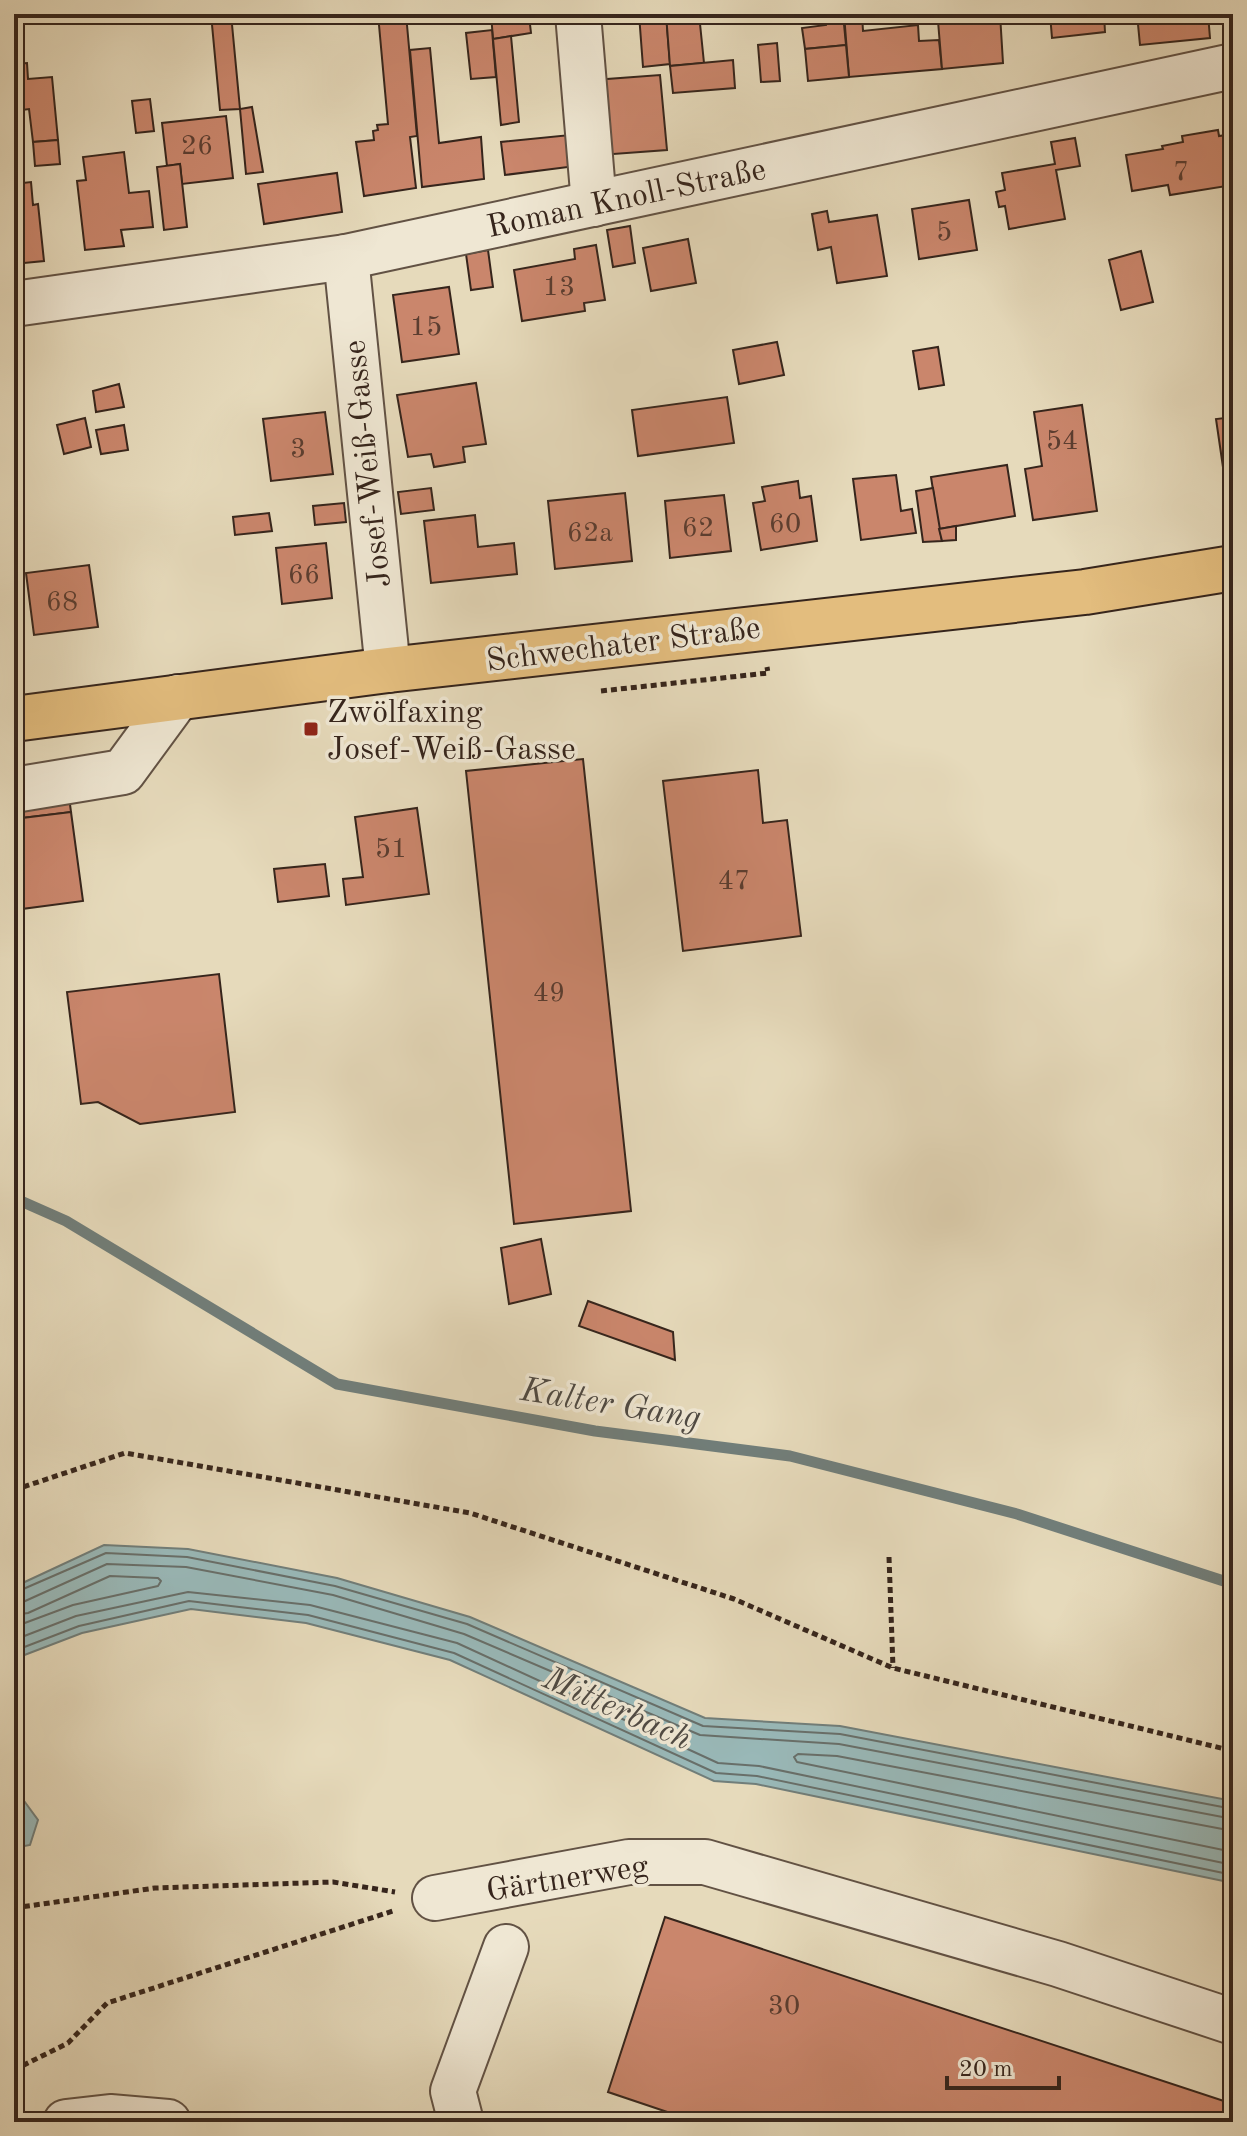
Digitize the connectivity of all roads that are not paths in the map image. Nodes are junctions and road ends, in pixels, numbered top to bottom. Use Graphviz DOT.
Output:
graph roads {
  1 [pos="578,14"];
  2 [pos="1233,66"];
  3 [pos="594,204"];
  4 [pos="346,257"];
  5 [pos="14,304"];
  6 [pos="1233,568"];
  7 [pos="388,670"];
  8 [pos="178,697"];
  9 [pos="14,719"];
  10 [pos="14,790"];
  11 [pos="435,1898"];
  12 [pos="506,1947"];
  13 [pos="1233,2022"];
  14 [pos="66,2122"];
  15 [pos="168,2122"];
  16 [pos="461,2122"];
  1 -- 3 [label="street"];
  2 -- 3 [label="street, Roman Knoll-Straße"];
  3 -- 4 [label="street, Roman Knoll-Straße"];
  4 -- 5 [label="street, Roman Knoll-Straße"];
  4 -- 7 [label="street, Josef-Weiß-Gasse"];
  6 -- 7 [label="main road, Schwechater Straße"];
  7 -- 8 [label="main road, Schwechater Straße"];
  8 -- 9 [label="main road, Schwechater Straße"];
  8 -- 10 [label="street"];
  11 -- 13 [label="street, Gärtnerweg"];
  12 -- 16 [label="street"];
  14 -- 15 [label="street"];
}
